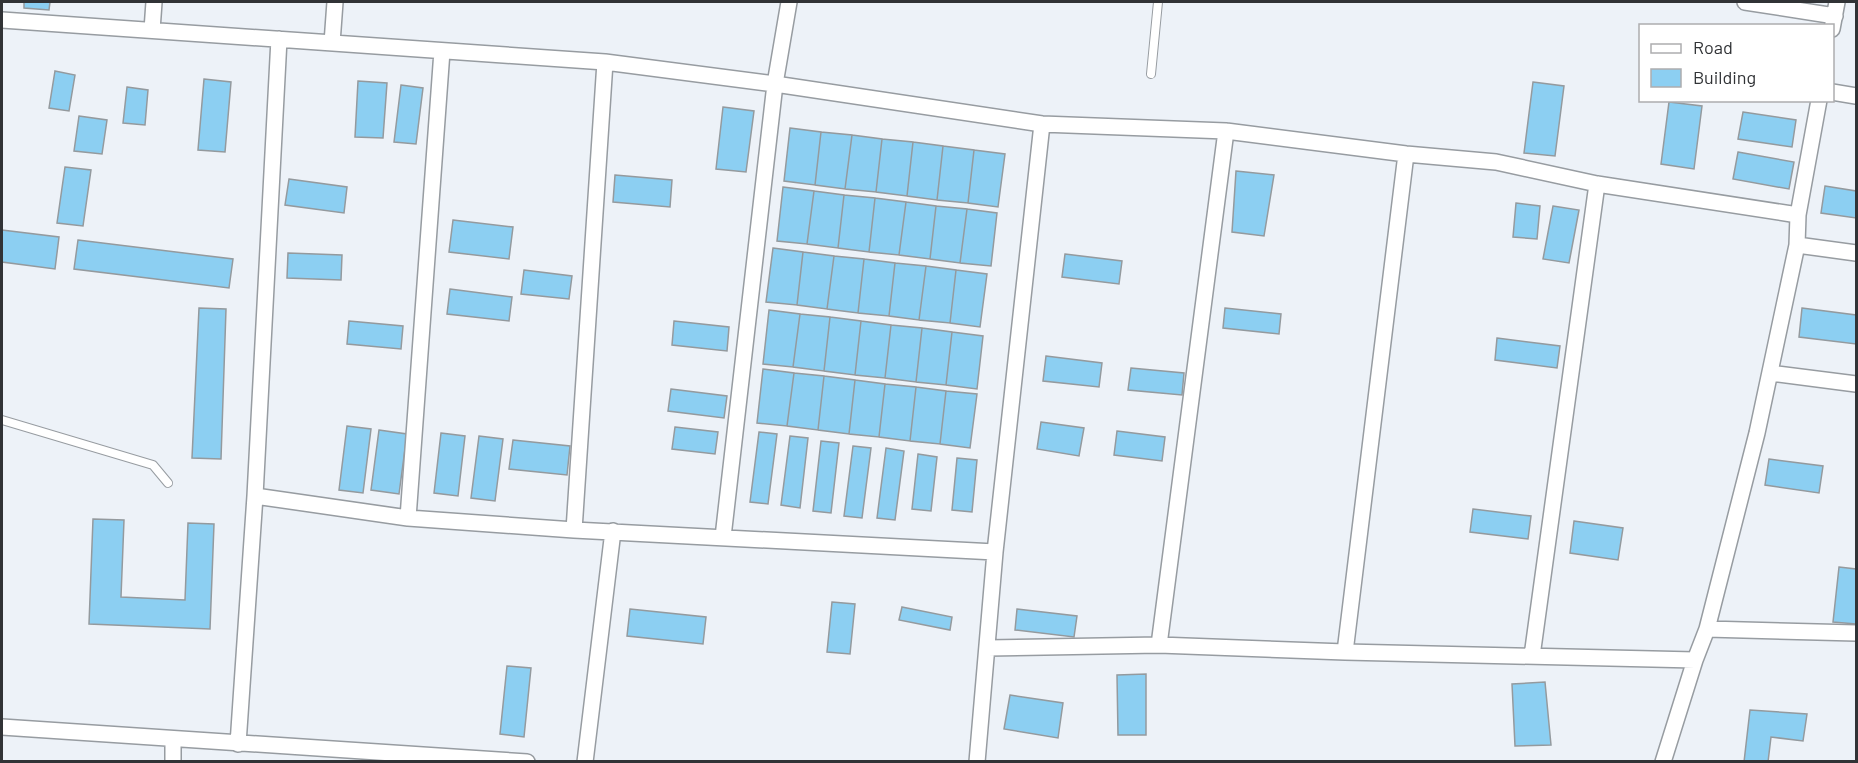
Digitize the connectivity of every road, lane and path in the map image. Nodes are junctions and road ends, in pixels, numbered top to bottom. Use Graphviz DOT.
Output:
graph roads {
  1 [pos="154,2"];
  2 [pos="335,2"];
  3 [pos="789,2"];
  4 [pos="1158,2"];
  5 [pos="1745,2"];
  6 [pos="1835,16"];
  7 [pos="2,20"];
  8 [pos="152,30"];
  9 [pos="279,39"];
  10 [pos="332,43"];
  11 [pos="442,51"];
  12 [pos="605,62"];
  13 [pos="1151,74"];
  14 [pos="775,84"];
  15 [pos="1834,92"];
  16 [pos="1857,96"];
  17 [pos="1819,102"];
  18 [pos="1042,124"];
  19 [pos="1226,131"];
  20 [pos="1406,153"];
  21 [pos="1597,184"];
  22 [pos="1798,215"];
  23 [pos="1797,245"];
  24 [pos="1857,253"];
  25 [pos="1770,373"];
  26 [pos="1857,384"];
  27 [pos="2,420"];
  28 [pos="168,483"];
  29 [pos="255,496"];
  30 [pos="408,518"];
  31 [pos="574,530"];
  32 [pos="613,531"];
  33 [pos="723,537"];
  34 [pos="995,552"];
  35 [pos="1707,629"];
  36 [pos="1857,633"];
  37 [pos="1160,645"];
  38 [pos="988,648"];
  39 [pos="1345,652"];
  40 [pos="1532,656"];
  41 [pos="1695,660"];
  42 [pos="2,728"];
  43 [pos="173,740"];
  44 [pos="238,744"];
  45 [pos="354,756"];
  46 [pos="173,762"];
  47 [pos="527,762"];
  48 [pos="585,762"];
  49 [pos="977,762"];
  50 [pos="1664,762"];
  1 -- 8 [label="street"];
  2 -- 10 [label="street"];
  3 -- 14 [label="street"];
  4 -- 13 [label="lane"];
  5 -- 6 [label="street"];
  7 -- 8 [label="street"];
  8 -- 9 [label="street"];
  9 -- 10 [label="street"];
  9 -- 29 [label="street"];
  10 -- 11 [label="street"];
  11 -- 12 [label="street"];
  11 -- 30 [label="street"];
  12 -- 14 [label="street"];
  12 -- 31 [label="street"];
  14 -- 18 [label="street"];
  14 -- 33 [label="street"];
  15 -- 16 [label="street"];
  17 -- 22 [label="street"];
  18 -- 19 [label="street"];
  18 -- 34 [label="street"];
  19 -- 20 [label="street"];
  19 -- 37 [label="street"];
  20 -- 21 [label="street"];
  20 -- 39 [label="street"];
  21 -- 22 [label="street"];
  21 -- 40 [label="street"];
  22 -- 23 [label="street"];
  23 -- 24 [label="street"];
  23 -- 25 [label="street"];
  25 -- 26 [label="street"];
  25 -- 35 [label="street"];
  27 -- 28 [label="lane"];
  29 -- 30 [label="street"];
  29 -- 44 [label="street"];
  30 -- 31 [label="street"];
  31 -- 32 [label="street"];
  32 -- 33 [label="street"];
  32 -- 48 [label="street"];
  33 -- 34 [label="street"];
  34 -- 38 [label="street"];
  35 -- 36 [label="street"];
  35 -- 41 [label="street"];
  37 -- 38 [label="street"];
  37 -- 39 [label="street"];
  38 -- 49 [label="street"];
  39 -- 40 [label="street"];
  40 -- 41 [label="street"];
  41 -- 50 [label="street"];
  42 -- 43 [label="street"];
  43 -- 44 [label="street"];
  43 -- 46 [label="street"];
  44 -- 45 [label="street"];
  45 -- 47 [label="street"];
}
